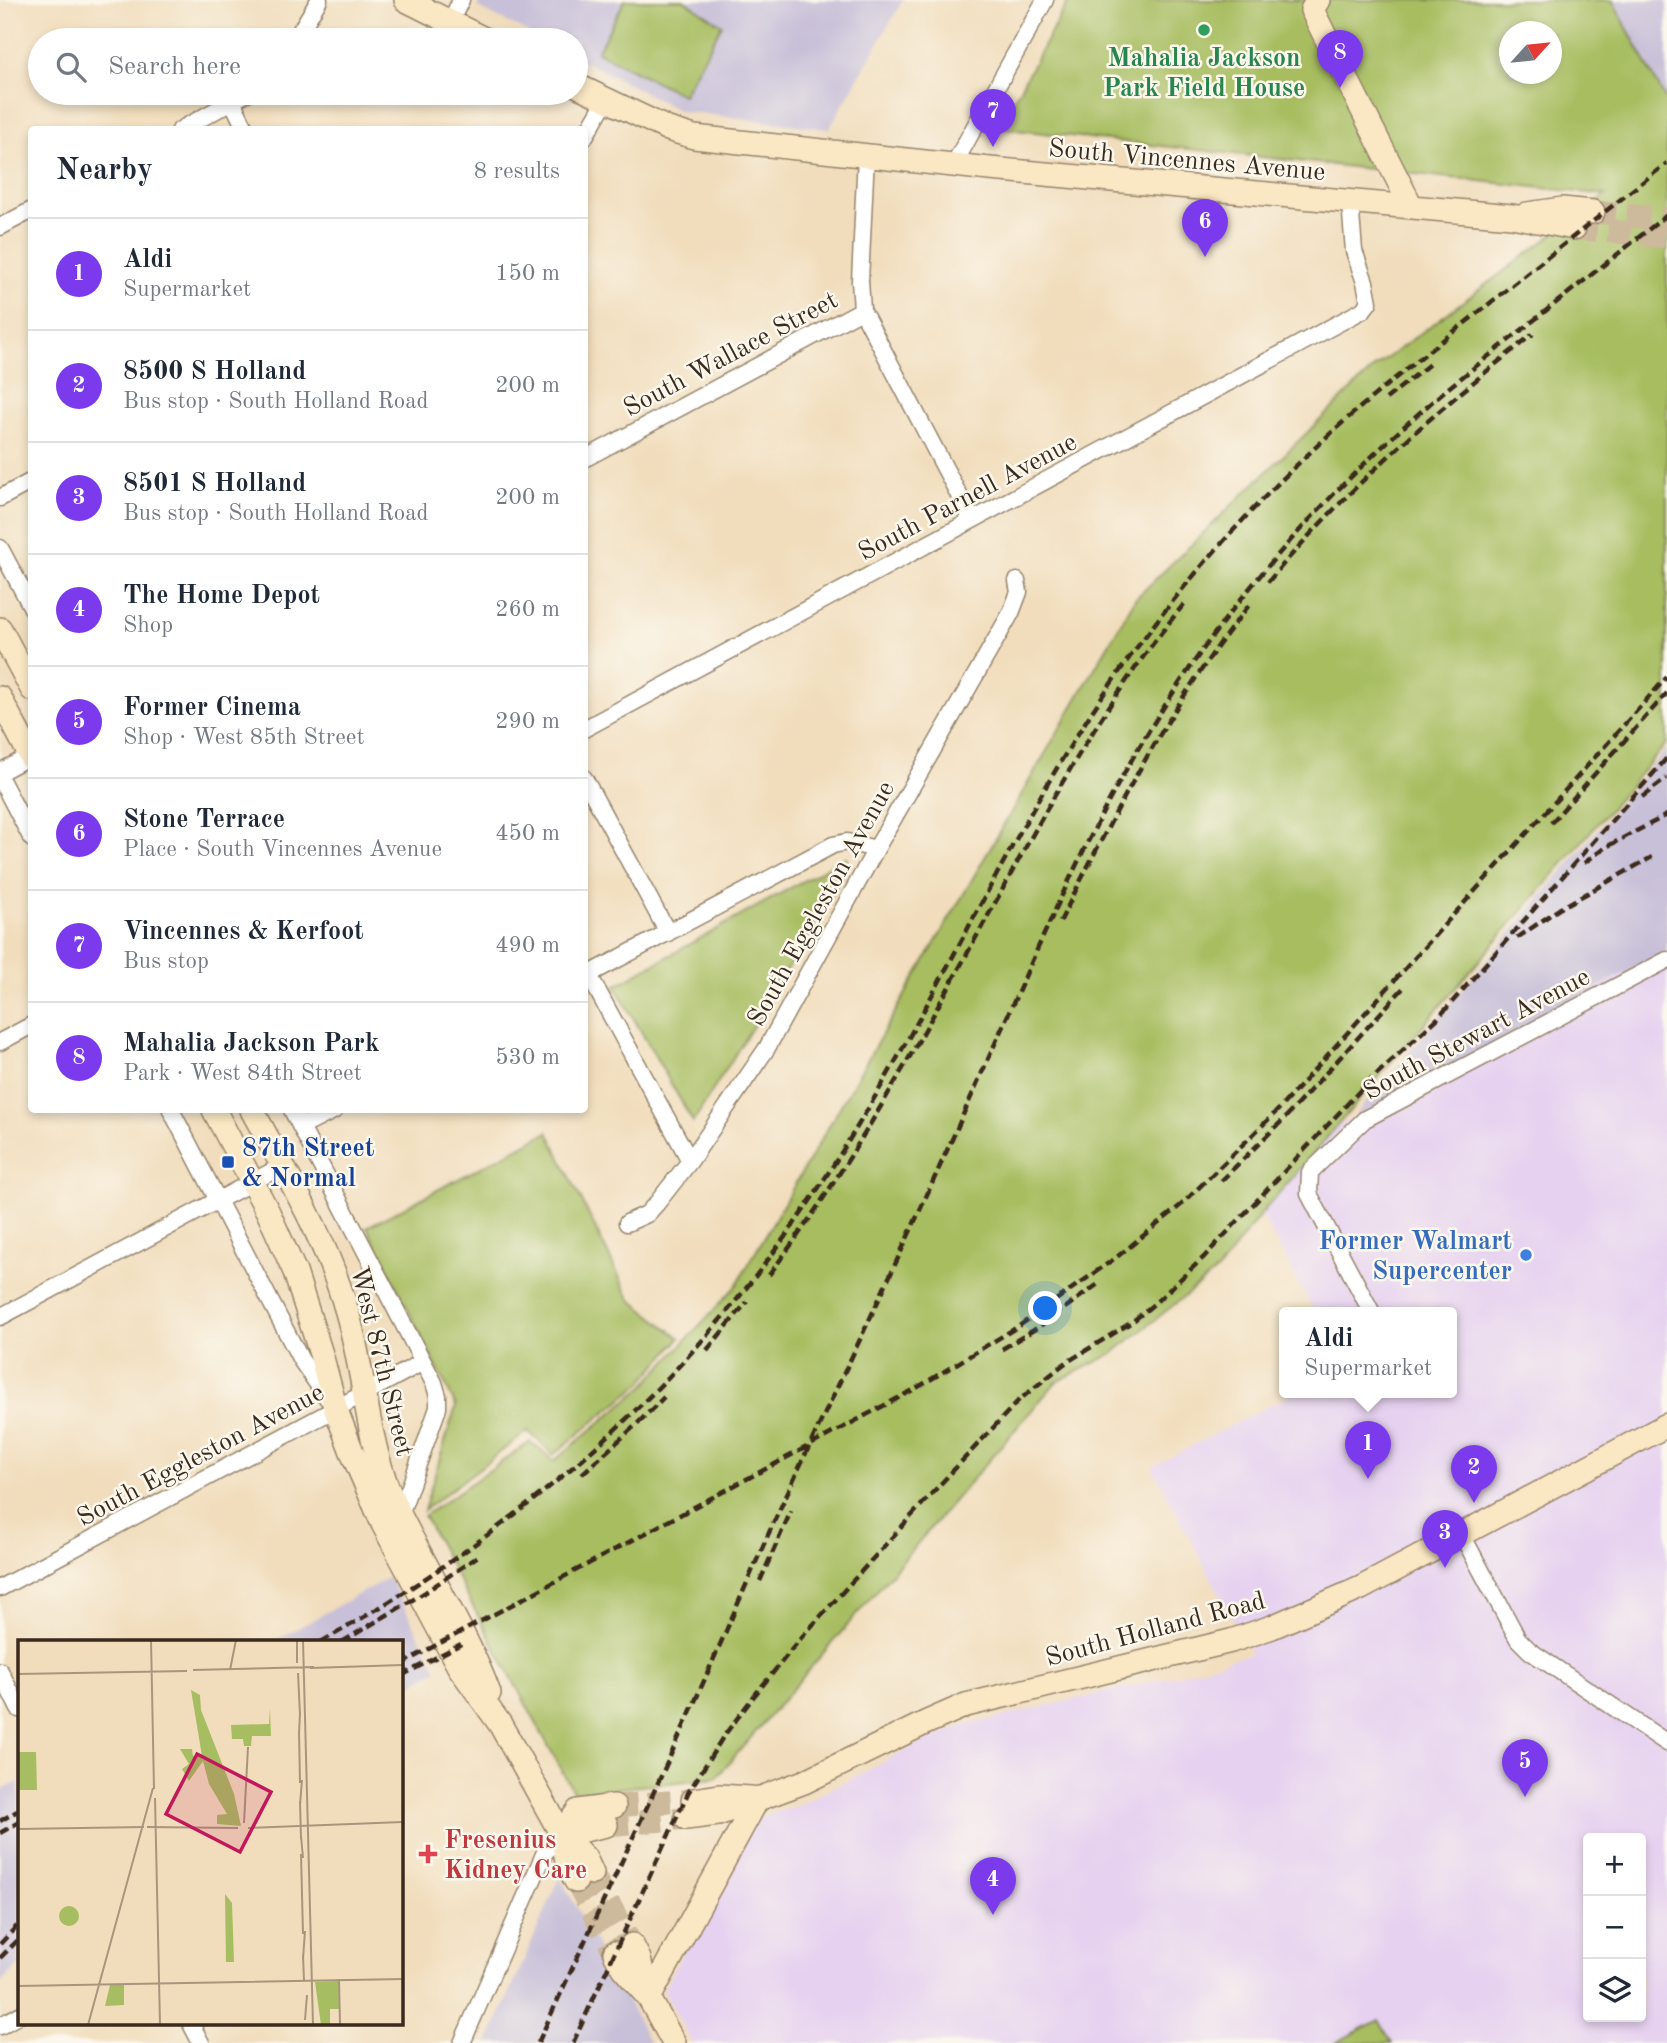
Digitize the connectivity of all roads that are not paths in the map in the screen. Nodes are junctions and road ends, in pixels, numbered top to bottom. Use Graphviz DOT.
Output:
graph roads {
  1 [pos="319,0"];
  2 [pos="406,0"];
  3 [pos="461,0"];
  4 [pos="1045,0"];
  5 [pos="1315,5"];
  6 [pos="450,22"];
  7 [pos="302,28"];
  8 [pos="462,28"];
  9 [pos="588,91"];
  10 [pos="606,100"];
  11 [pos="225,105"];
  12 [pos="234,105"];
  13 [pos="187,126"];
  14 [pos="244,126"];
  15 [pos="588,131"];
  16 [pos="866,155"];
  17 [pos="954,164"];
  18 [pos="1350,202"];
  19 [pos="1410,206"];
  20 [pos="28,212"];
  21 [pos="1593,212"];
  22 [pos="1512,216"];
  23 [pos="0,227"];
  24 [pos="1574,228"];
  25 [pos="862,310"];
  26 [pos="588,457"];
  27 [pos="28,483"];
  28 [pos="0,498"];
  29 [pos="972,520"];
  30 [pos="0,548"];
  31 [pos="1017,581"];
  32 [pos="28,600"];
  33 [pos="0,629"];
  34 [pos="28,682"];
  35 [pos="0,698"];
  36 [pos="588,727"];
  37 [pos="28,750"];
  38 [pos="28,758"];
  39 [pos="0,772"];
  40 [pos="0,778"];
  41 [pos="588,785"];
  42 [pos="28,831"];
  43 [pos="876,849"];
  44 [pos="668,933"];
  45 [pos="1667,960"];
  46 [pos="588,975"];
  47 [pos="588,978"];
  48 [pos="28,1028"];
  49 [pos="0,1042"];
  50 [pos="173,1113"];
  51 [pos="216,1113"];
  52 [pos="255,1113"];
  53 [pos="294,1113"];
  54 [pos="329,1113"];
  55 [pos="302,1127"];
  56 [pos="690,1161"];
  57 [pos="282,1166"];
  58 [pos="252,1182"];
  59 [pos="218,1201"];
  60 [pos="627,1223"];
  61 [pos="1369,1307"];
  62 [pos="0,1317"];
  63 [pos="423,1362"];
  64 [pos="366,1394"];
  65 [pos="336,1410"];
  66 [pos="1667,1425"];
  67 [pos="400,1515"];
  68 [pos="1462,1535"];
  69 [pos="0,1588"];
  70 [pos="0,1671"];
  71 [pos="18,1707"];
  72 [pos="500,1724"];
  73 [pos="1667,1743"];
  74 [pos="758,1798"];
  75 [pos="689,1809"];
  76 [pos="610,1815"];
  77 [pos="562,1835"];
  78 [pos="584,1877"];
  79 [pos="623,1949"];
  80 [pos="649,1998"];
  81 [pos="18,2016"];
  82 [pos="192,2025"];
  83 [pos="0,2026"];
  84 [pos="201,2043"];
  85 [pos="462,2043"];
  86 [pos="674,2043"];
  1 -- 7 [label="street"];
  2 -- 6 [label="main road"];
  3 -- 6 [label="street"];
  4 -- 17 [label="street"];
  5 -- 19 [label="main road"];
  6 -- 8 [label="main road"];
  9 -- 10 [label="main road, South Vincennes Avenue"];
  10 -- 15 [label="street"];
  10 -- 16 [label="main road, South Vincennes Avenue"];
  11 -- 13 [label="street"];
  12 -- 14 [label="street"];
  16 -- 17 [label="main road, South Vincennes Avenue"];
  16 -- 25 [label="street"];
  17 -- 18 [label="main road, South Vincennes Avenue"];
  18 -- 19 [label="main road, South Vincennes Avenue"];
  18 -- 29 [label="street, South Parnell Avenue"];
  19 -- 22 [label="main road, South Vincennes Avenue"];
  20 -- 23 [label="street"];
  21 -- 22 [label="main road, South Vincennes Avenue"];
  22 -- 24 [label="main road, South Vincennes Avenue"];
  25 -- 26 [label="street, South Wallace Street"];
  25 -- 29 [label="street"];
  27 -- 28 [label="street"];
  29 -- 36 [label="street, South Parnell Avenue"];
  30 -- 32 [label="street"];
  31 -- 43 [label="street, South Eggleston Avenue"];
  33 -- 34 [label="main road"];
  35 -- 37 [label="main road"];
  38 -- 39 [label="street"];
  40 -- 42 [label="street"];
  41 -- 44 [label="street"];
  43 -- 44 [label="street"];
  43 -- 56 [label="street, South Eggleston Avenue"];
  44 -- 46 [label="street"];
  45 -- 61 [label="street, South Stewart Avenue"];
  47 -- 56 [label="street"];
  48 -- 49 [label="street"];
  50 -- 59 [label="street, West 87th Street"];
  51 -- 58 [label="main road, West 87th Street"];
  52 -- 57 [label="main road, West 87th Street"];
  53 -- 55 [label="street, West 87th Street"];
  54 -- 55 [label="street"];
  55 -- 63 [label="street, West 87th Street"];
  56 -- 60 [label="street, South Eggleston Avenue"];
  57 -- 58 [label="street"];
  57 -- 64 [label="main road, West 87th Street"];
  58 -- 59 [label="street"];
  58 -- 65 [label="main road, West 87th Street"];
  59 -- 62 [label="street"];
  59 -- 65 [label="street, West 87th Street"];
  63 -- 64 [label="street, South Eggleston Avenue"];
  63 -- 67 [label="street, West 87th Street"];
  64 -- 65 [label="street, South Eggleston Avenue"];
  64 -- 67 [label="main road, West 87th Street"];
  65 -- 69 [label="street, South Eggleston Avenue"];
  65 -- 72 [label="main road, West 87th Street"];
  66 -- 68 [label="main road, South Holland Road"];
  67 -- 72 [label="main road, West 87th Street"];
  68 -- 73 [label="street"];
  68 -- 74 [label="main road, South Holland Road"];
  70 -- 71 [label="street"];
  72 -- 77 [label="main road, West 87th Street"];
  74 -- 75 [label="main road, South Holland Road"];
  74 -- 80 [label="main road"];
  76 -- 77 [label="main road"];
  77 -- 78 [label="main road, West 87th Street"];
  77 -- 85 [label="street"];
  79 -- 80 [label="main road"];
  80 -- 86 [label="main road"];
  81 -- 83 [label="street"];
  82 -- 84 [label="street"];
}
